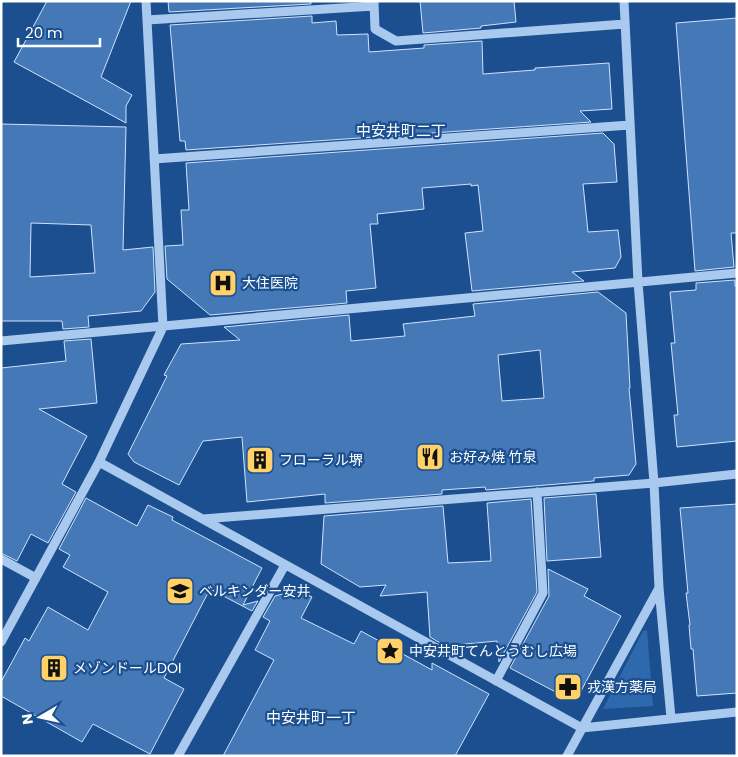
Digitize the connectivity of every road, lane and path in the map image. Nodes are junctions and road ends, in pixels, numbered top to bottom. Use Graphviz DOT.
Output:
graph roads {
  1 [pos="146,1"];
  2 [pos="624,1"];
  3 [pos="374,4"];
  4 [pos="147,20"];
  5 [pos="625,24"];
  6 [pos="630,125"];
  7 [pos="154,159"];
  8 [pos="737,273"];
  9 [pos="638,282"];
  10 [pos="162,327"];
  11 [pos="1,341"];
  12 [pos="98,462"];
  13 [pos="737,474"];
  14 [pos="654,483"];
  15 [pos="537,492"];
  16 [pos="203,519"];
  17 [pos="1,559"];
  18 [pos="285,565"];
  19 [pos="36,578"];
  20 [pos="660,588"];
  21 [pos="1,642"];
  22 [pos="496,681"];
  23 [pos="737,712"];
  24 [pos="671,718"];
  25 [pos="582,728"];
  26 [pos="178,756"];
  27 [pos="567,756"];
  1 -- 4 [label="street"];
  2 -- 5 [label="street"];
  3 -- 4 [label="street"];
  3 -- 5 [label="street"];
  4 -- 7 [label="street"];
  5 -- 6 [label="street"];
  6 -- 7 [label="street"];
  6 -- 9 [label="street"];
  7 -- 10 [label="street"];
  8 -- 9 [label="street"];
  9 -- 10 [label="street"];
  9 -- 14 [label="street"];
  10 -- 11 [label="street"];
  10 -- 12 [label="street"];
  12 -- 16 [label="street"];
  12 -- 19 [label="street"];
  13 -- 14 [label="street"];
  14 -- 15 [label="street"];
  14 -- 20 [label="street"];
  15 -- 16 [label="street"];
  15 -- 22 [label="street"];
  16 -- 18 [label="street"];
  17 -- 19 [label="street"];
  18 -- 22 [label="street"];
  18 -- 26 [label="street"];
  19 -- 21 [label="street"];
  20 -- 24 [label="street"];
  20 -- 25 [label="street"];
  22 -- 25 [label="street"];
  23 -- 24 [label="street"];
  24 -- 25 [label="street"];
  25 -- 27 [label="street"];
}
